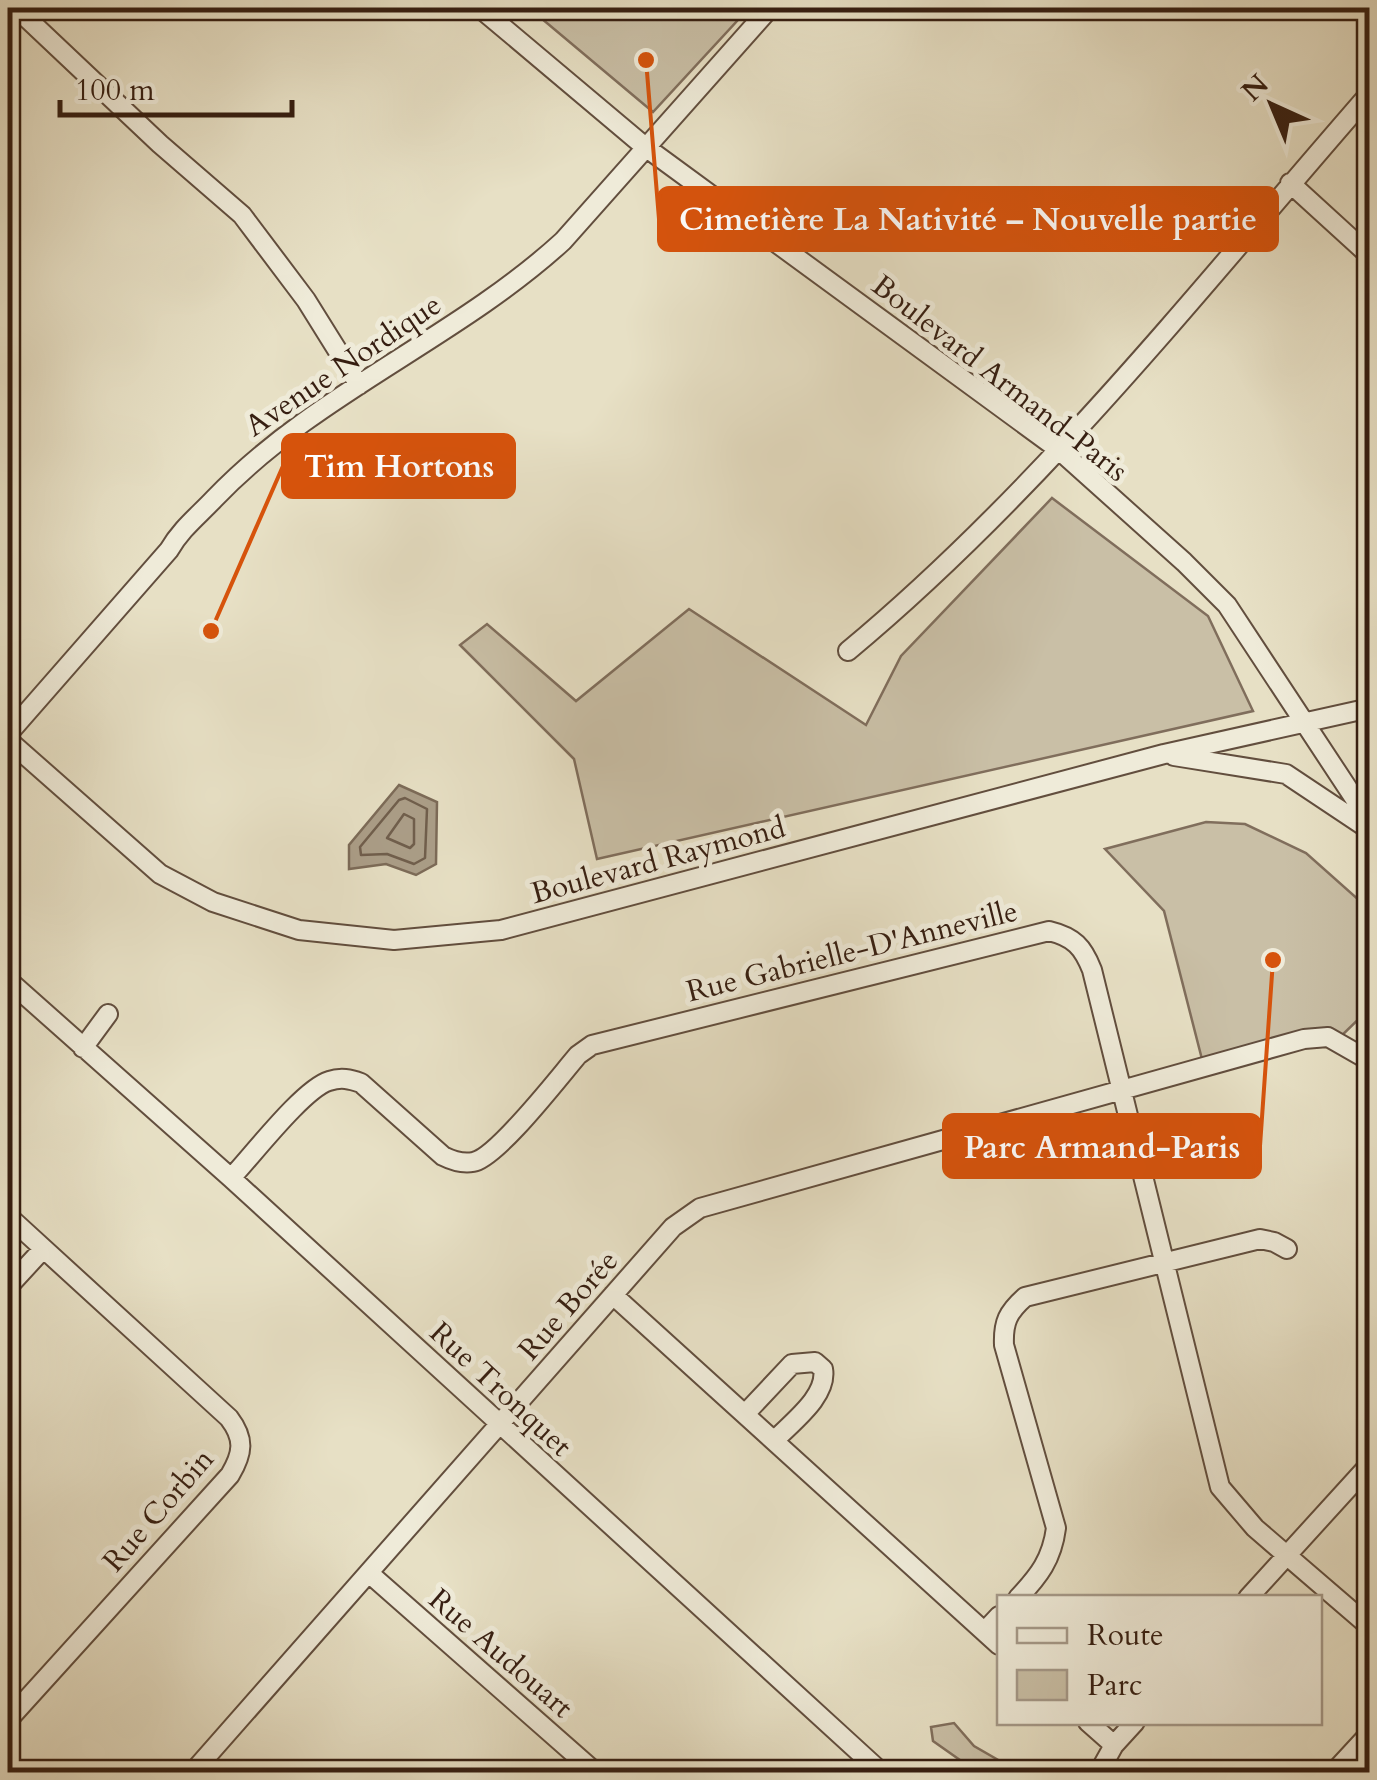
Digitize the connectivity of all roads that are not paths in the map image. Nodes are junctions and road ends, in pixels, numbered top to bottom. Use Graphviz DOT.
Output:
graph roads {
  1 [pos="16,8"];
  2 [pos="480,8"];
  3 [pos="770,8"];
  4 [pos="1370,93"];
  5 [pos="644,146"];
  6 [pos="1290,183"];
  7 [pos="1370,256"];
  8 [pos="358,385"];
  9 [pos="1058,449"];
  10 [pos="848,651"];
  11 [pos="1370,708"];
  12 [pos="1303,722"];
  13 [pos="8,737"];
  14 [pos="1164,754"];
  15 [pos="1370,822"];
  16 [pos="1370,830"];
  17 [pos="8,980"];
  18 [pos="108,1014"];
  19 [pos="83,1048"];
  20 [pos="1370,1061"];
  21 [pos="1122,1090"];
  22 [pos="232,1178"];
  23 [pos="8,1216"];
  24 [pos="42,1248"];
  25 [pos="1286,1250"];
  26 [pos="1164,1262"];
  27 [pos="8,1286"];
  28 [pos="612,1296"];
  29 [pos="744,1414"];
  30 [pos="500,1426"];
  31 [pos="774,1441"];
  32 [pos="1370,1464"];
  33 [pos="1287,1555"];
  34 [pos="370,1574"];
  35 [pos="1021,1595"];
  36 [pos="1251,1595"];
  37 [pos="997,1619"];
  38 [pos="1370,1626"];
  39 [pos="984,1631"];
  40 [pos="997,1642"];
  41 [pos="8,1720"];
  42 [pos="1091,1725"];
  43 [pos="1132,1725"];
  44 [pos="1370,1733"];
  45 [pos="1114,1745"];
  46 [pos="193,1772"];
  47 [pos="595,1772"];
  48 [pos="881,1772"];
  49 [pos="1098,1772"];
  50 [pos="1334,1772"];
  1 -- 8 [label="street"];
  2 -- 5 [label="street, Boulevard Armand-Paris"];
  3 -- 5 [label="street, Avenue Nordique"];
  4 -- 6 [label="street"];
  5 -- 8 [label="street, Avenue Nordique"];
  5 -- 9 [label="street, Boulevard Armand-Paris"];
  6 -- 7 [label="street"];
  6 -- 9 [label="street"];
  8 -- 13 [label="street, Avenue Nordique"];
  9 -- 10 [label="street"];
  9 -- 12 [label="street, Boulevard Armand-Paris"];
  11 -- 12 [label="street, Boulevard Raymond"];
  12 -- 14 [label="street, Boulevard Raymond"];
  12 -- 15 [label="street, Boulevard Armand-Paris"];
  13 -- 14 [label="street, Boulevard Raymond"];
  14 -- 16 [label="street"];
  17 -- 19 [label="street, Rue Tronquet"];
  18 -- 19 [label="street"];
  19 -- 22 [label="street, Rue Tronquet"];
  20 -- 21 [label="street, Rue Borée"];
  21 -- 22 [label="street, Rue Gabrielle-D'Anneville"];
  21 -- 26 [label="street, Rue Gabrielle-D'Anneville"];
  21 -- 28 [label="street, Rue Borée"];
  22 -- 30 [label="street, Rue Tronquet"];
  23 -- 24 [label="street, Rue Corbin"];
  24 -- 27 [label="street"];
  24 -- 41 [label="street, Rue Corbin"];
  25 -- 26 [label="street"];
  26 -- 33 [label="street, Rue Gabrielle-D'Anneville"];
  26 -- 35 [label="street"];
  28 -- 29 [label="street"];
  28 -- 30 [label="street, Rue Borée"];
  29 -- 31 [label="street"];
  29 -- 31 [label="street"];
  30 -- 34 [label="street, Rue Borée"];
  30 -- 48 [label="street, Rue Tronquet"];
  31 -- 39 [label="street"];
  32 -- 33 [label="street"];
  33 -- 36 [label="street"];
  33 -- 38 [label="street, Rue Gabrielle-D'Anneville"];
  34 -- 46 [label="street, Rue Borée"];
  34 -- 47 [label="street, Rue Audouart"];
  37 -- 39 [label="street"];
  39 -- 40 [label="street"];
  42 -- 45 [label="street"];
  43 -- 45 [label="street"];
  44 -- 50 [label="street"];
  45 -- 49 [label="street"];
}
